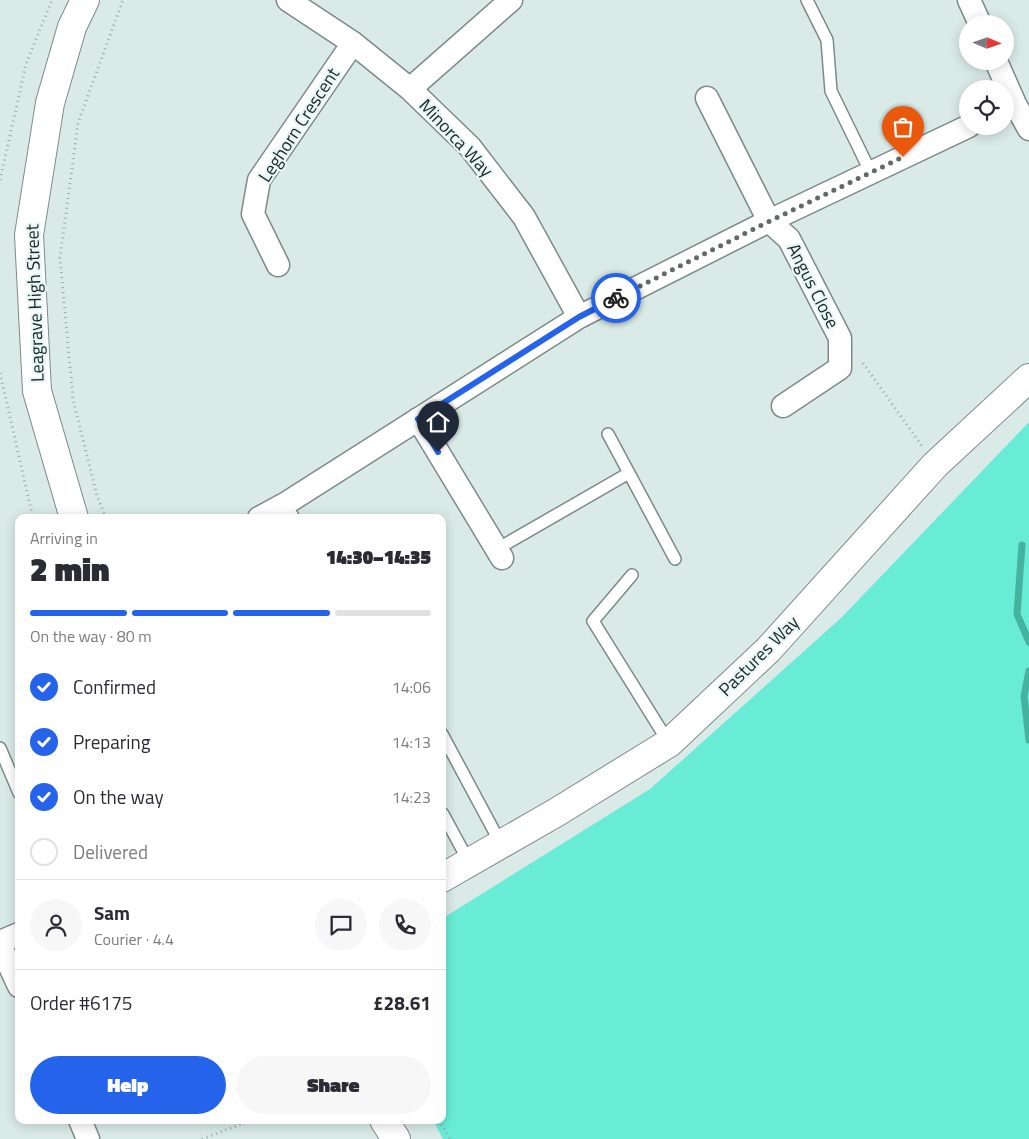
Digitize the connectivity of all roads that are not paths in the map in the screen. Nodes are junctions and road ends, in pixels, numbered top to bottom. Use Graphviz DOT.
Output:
graph roads {
  1 [pos="86,0"];
  2 [pos="288,0"];
  3 [pos="511,0"];
  4 [pos="807,0"];
  5 [pos="971,1"];
  6 [pos="976,15"];
  7 [pos="353,43"];
  8 [pos="410,89"];
  9 [pos="707,98"];
  10 [pos="1014,112"];
  11 [pos="1029,129"];
  12 [pos="959,131"];
  13 [pos="871,173"];
  14 [pos="770,221"];
  15 [pos="278,265"];
  16 [pos="579,317"];
  17 [pos="1029,378"];
  18 [pos="783,406"];
  19 [pos="418,419"];
  20 [pos="608,434"];
  21 [pos="629,473"];
  22 [pos="290,511"];
  23 [pos="73,514"];
  24 [pos="277,514"];
  25 [pos="500,553"];
  26 [pos="675,559"];
  27 [pos="632,575"];
  28 [pos="446,741"];
  29 [pos="669,743"];
  30 [pos="0,748"];
  31 [pos="15,784"];
  32 [pos="446,820"];
  33 [pos="501,844"];
  34 [pos="469,862"];
  35 [pos="446,876"];
  36 [pos="15,936"];
  37 [pos="0,944"];
  38 [pos="15,977"];
  39 [pos="82,1124"];
  40 [pos="387,1124"];
  41 [pos="403,1124"];
  42 [pos="88,1139"];
  43 [pos="396,1139"];
  44 [pos="410,1139"];
  1 -- 23 [label="street, Leagrave High Street"];
  2 -- 7 [label="street, Minorca Way"];
  3 -- 8 [label="street"];
  4 -- 13 [label="lane"];
  5 -- 6 [label="street"];
  7 -- 8 [label="street, Minorca Way"];
  7 -- 15 [label="street, Leghorn Crescent"];
  8 -- 16 [label="street, Minorca Way"];
  9 -- 14 [label="street, Angus Close"];
  10 -- 11 [label="street"];
  12 -- 13 [label="street"];
  13 -- 14 [label="street"];
  14 -- 16 [label="street"];
  14 -- 18 [label="street, Angus Close"];
  16 -- 19 [label="street"];
  17 -- 29 [label="street, Pastures Way"];
  19 -- 22 [label="street"];
  19 -- 25 [label="street"];
  20 -- 21 [label="lane"];
  21 -- 25 [label="lane"];
  21 -- 26 [label="lane"];
  22 -- 24 [label="street"];
  27 -- 29 [label="lane"];
  28 -- 33 [label="lane"];
  29 -- 33 [label="street, Pastures Way"];
  30 -- 31 [label="lane"];
  32 -- 34 [label="lane"];
  33 -- 34 [label="street, Pastures Way"];
  34 -- 35 [label="street, Pastures Way"];
  36 -- 37 [label="street"];
  37 -- 38 [label="street"];
  39 -- 42 [label="street"];
  40 -- 43 [label="street"];
  41 -- 44 [label="street"];
}
